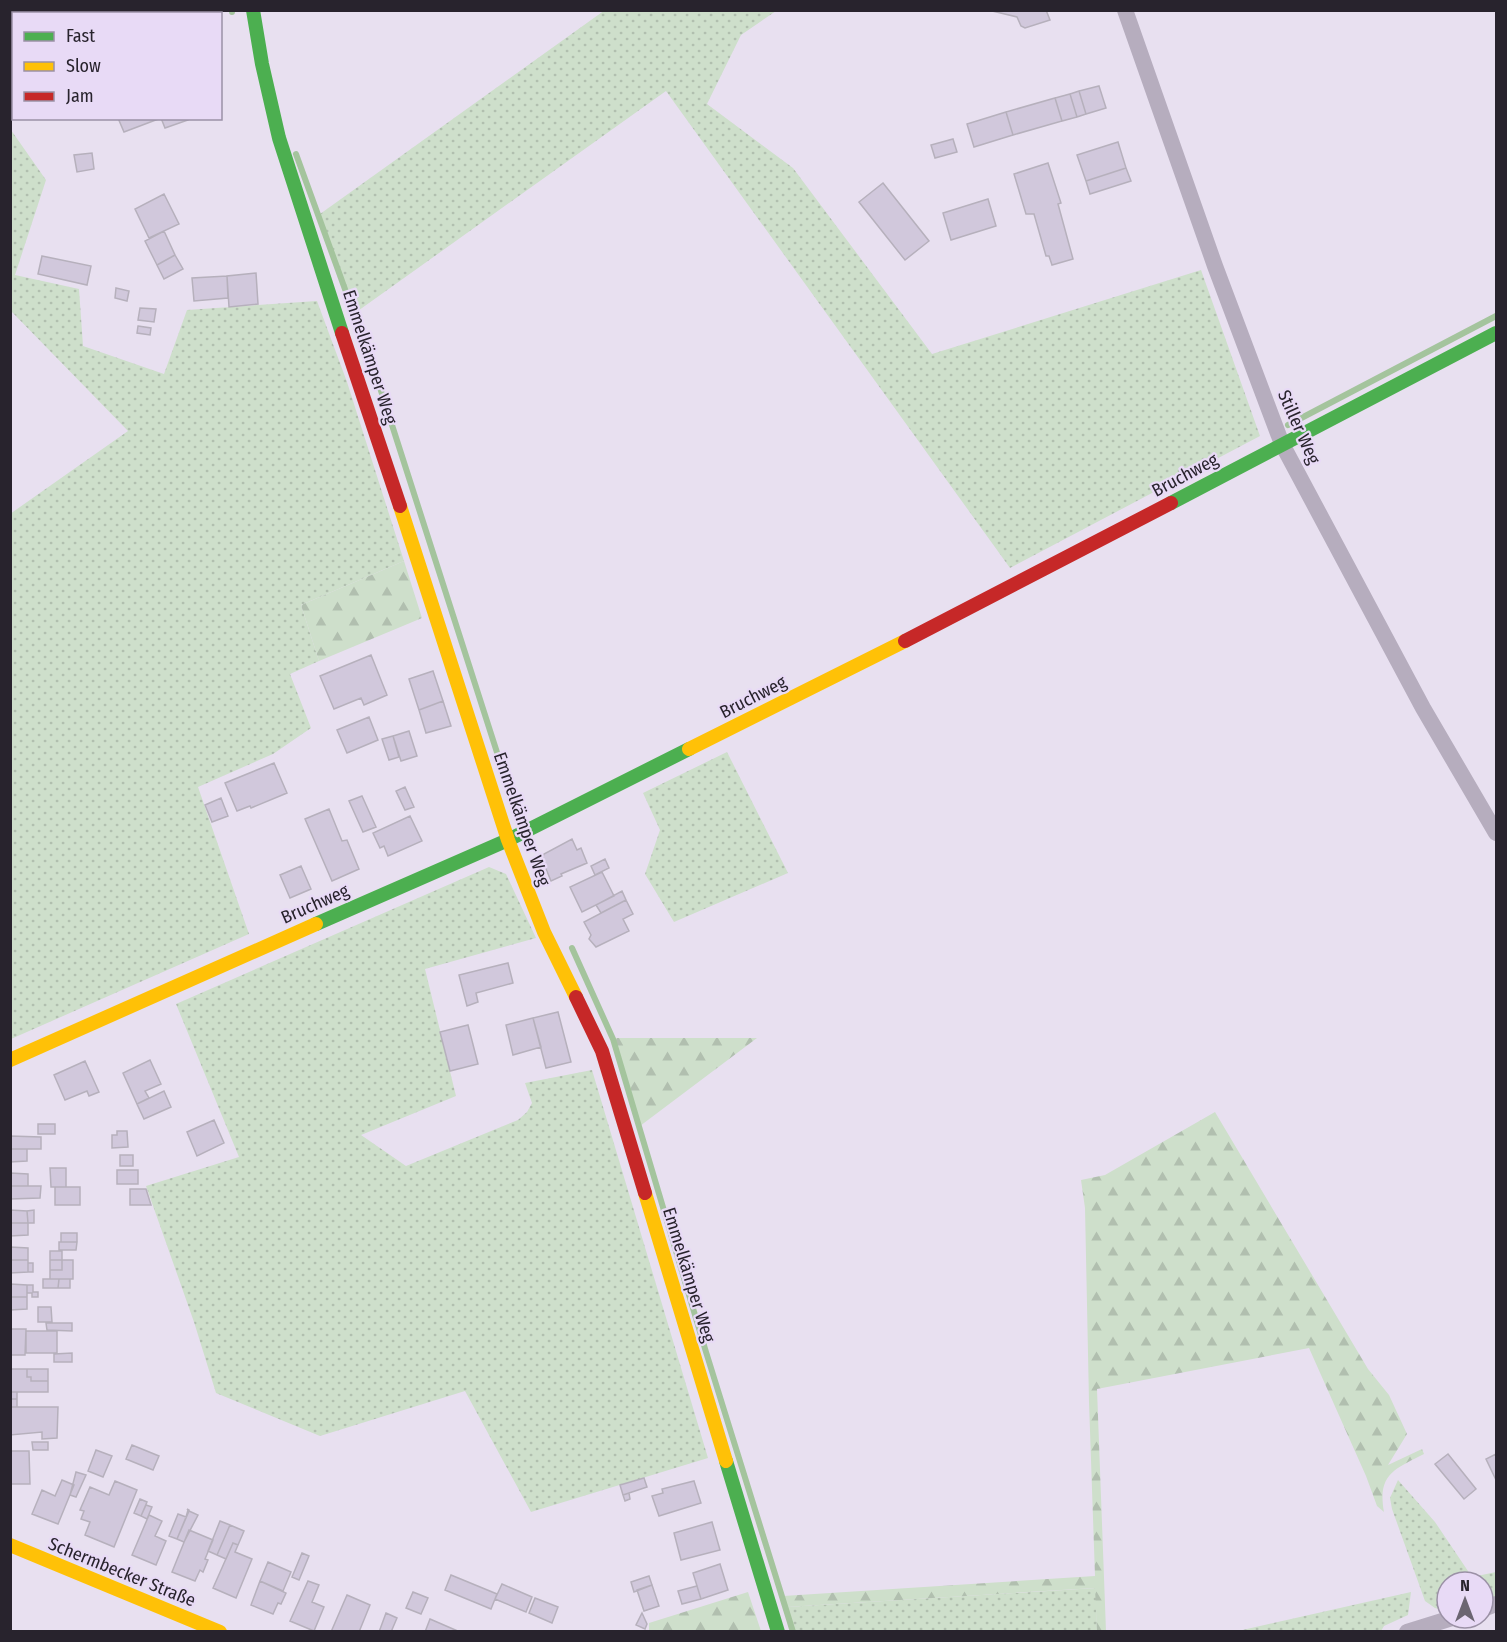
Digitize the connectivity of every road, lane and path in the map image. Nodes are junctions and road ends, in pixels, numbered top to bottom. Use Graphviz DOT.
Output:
graph roads {
  1 [pos="253,10"];
  2 [pos="1125,10"];
  3 [pos="1497,333"];
  4 [pos="1282,444"];
  5 [pos="1497,833"];
  6 [pos="508,840"];
  7 [pos="10,1060"];
  8 [pos="10,1545"];
  9 [pos="1435,1623"];
  10 [pos="220,1632"];
  11 [pos="778,1632"];
  12 [pos="1407,1632"];
  1 -- 6 [label="street, Emmelkämper Weg"];
  2 -- 4 [label="street, Stiller Weg"];
  3 -- 4 [label="street, Bruchweg"];
  4 -- 5 [label="street, Stiller Weg"];
  4 -- 6 [label="street, Bruchweg"];
  6 -- 7 [label="street, Bruchweg"];
  6 -- 11 [label="street, Emmelkämper Weg"];
  8 -- 10 [label="street, Schermbecker Straße"];
  9 -- 12 [label="street"];
}
